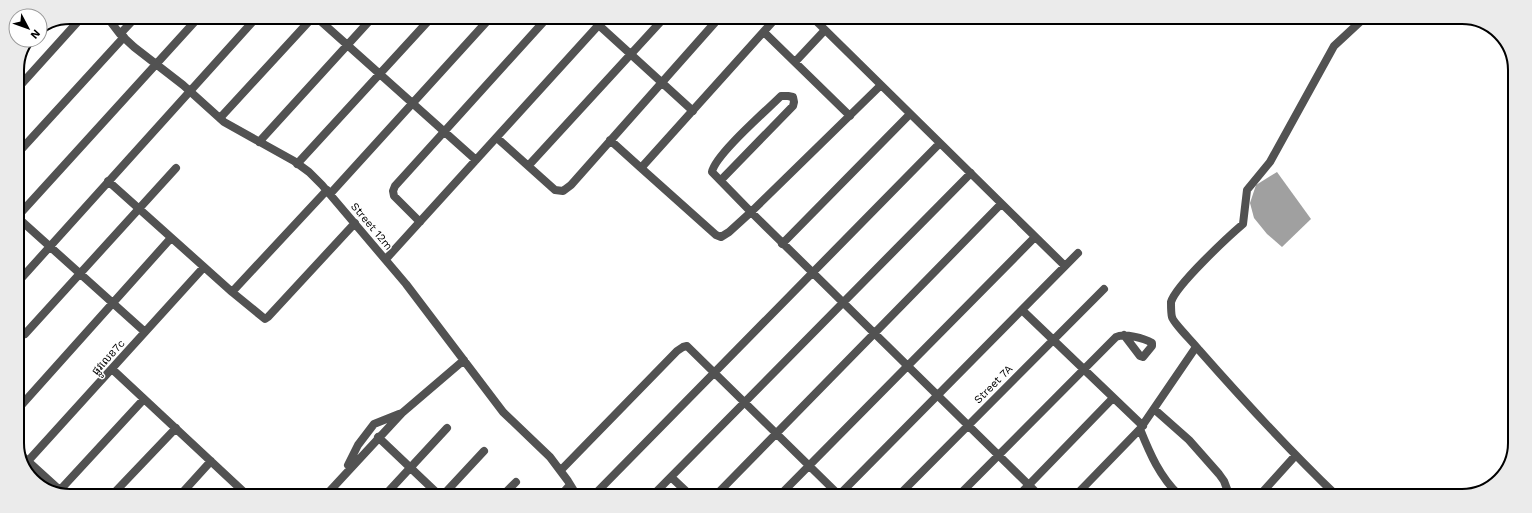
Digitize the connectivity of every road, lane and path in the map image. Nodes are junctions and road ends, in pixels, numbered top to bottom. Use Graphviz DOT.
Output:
graph roads {
  1 [pos="76,24"];
  2 [pos="113,24"];
  3 [pos="131,24"];
  4 [pos="193,24"];
  5 [pos="251,24"];
  6 [pos="308,24"];
  7 [pos="321,24"];
  8 [pos="367,24"];
  9 [pos="425,24"];
  10 [pos="484,24"];
  11 [pos="541,24"];
  12 [pos="658,24"];
  13 [pos="714,24"];
  14 [pos="771,24"];
  15 [pos="819,24"];
  16 [pos="1358,24"];
  17 [pos="598,25"];
  18 [pos="825,30"];
  19 [pos="764,32"];
  20 [pos="122,36"];
  21 [pos="347,46"];
  22 [pos="630,54"];
  23 [pos="795,62"];
  24 [pos="156,65"];
  25 [pos="379,74"];
  26 [pos="24,80"];
  27 [pos="662,82"];
  28 [pos="881,85"];
  29 [pos="190,91"];
  30 [pos="412,103"];
  31 [pos="692,111"];
  32 [pos="910,114"];
  33 [pos="850,116"];
  34 [pos="220,118"];
  35 [pos="443,131"];
  36 [pos="497,138"];
  37 [pos="610,140"];
  38 [pos="259,142"];
  39 [pos="940,143"];
  40 [pos="24,146"];
  41 [pos="476,160"];
  42 [pos="297,164"];
  43 [pos="528,165"];
  44 [pos="176,168"];
  45 [pos="641,168"];
  46 [pos="970,173"];
  47 [pos="721,180"];
  48 [pos="108,181"];
  49 [pos="328,192"];
  50 [pos="1001,204"];
  51 [pos="24,209"];
  52 [pos="139,209"];
  53 [pos="751,212"];
  54 [pos="420,222"];
  55 [pos="24,223"];
  56 [pos="355,223"];
  57 [pos="1035,237"];
  58 [pos="171,238"];
  59 [pos="782,244"];
  60 [pos="49,246"];
  61 [pos="1078,253"];
  62 [pos="386,259"];
  63 [pos="1065,266"];
  64 [pos="204,267"];
  65 [pos="812,273"];
  66 [pos="80,274"];
  67 [pos="24,275"];
  68 [pos="1104,289"];
  69 [pos="232,292"];
  70 [pos="113,303"];
  71 [pos="843,303"];
  72 [pos="1022,310"];
  73 [pos="145,332"];
  74 [pos="874,333"];
  75 [pos="25,334"];
  76 [pos="1124,335"];
  77 [pos="1053,340"];
  78 [pos="1196,347"];
  79 [pos="464,360"];
  80 [pos="907,366"];
  81 [pos="112,368"];
  82 [pos="1084,369"];
  83 [pos="714,373"];
  84 [pos="937,396"];
  85 [pos="1114,398"];
  86 [pos="144,399"];
  87 [pos="24,402"];
  88 [pos="744,403"];
  89 [pos="1154,409"];
  90 [pos="402,413"];
  91 [pos="968,425"];
  92 [pos="176,428"];
  93 [pos="447,428"];
  94 [pos="1141,428"];
  95 [pos="776,433"];
  96 [pos="378,437"];
  97 [pos="484,451"];
  98 [pos="998,455"];
  99 [pos="1295,456"];
  100 [pos="28,461"];
  101 [pos="211,461"];
  102 [pos="809,465"];
  103 [pos="410,468"];
  104 [pos="561,470"];
  105 [pos="344,474"];
  106 [pos="672,477"];
  107 [pos="516,482"];
  108 [pos="54,485"];
  109 [pos="570,485"];
  110 [pos="1029,485"];
  111 [pos="64,489"];
  112 [pos="118,489"];
  113 [pos="186,489"];
  114 [pos="241,489"];
  115 [pos="330,489"];
  116 [pos="391,489"];
  117 [pos="433,489"];
  118 [pos="449,489"];
  119 [pos="509,489"];
  120 [pos="566,489"];
  121 [pos="573,489"];
  122 [pos="600,489"];
  123 [pos="659,489"];
  124 [pos="684,489"];
  125 [pos="721,489"];
  126 [pos="786,489"];
  127 [pos="833,489"];
  128 [pos="845,489"];
  129 [pos="905,489"];
  130 [pos="965,489"];
  131 [pos="1025,489"];
  132 [pos="1033,489"];
  133 [pos="1082,489"];
  134 [pos="1172,489"];
  135 [pos="1227,489"];
  136 [pos="1265,489"];
  137 [pos="1330,489"];
  1 -- 26 [label="street"];
  2 -- 20 [label="street, Street 12m"];
  3 -- 20 [label="street"];
  4 -- 24 [label="street"];
  5 -- 29 [label="street"];
  6 -- 34 [label="street"];
  7 -- 21 [label="street"];
  8 -- 21 [label="street"];
  9 -- 25 [label="street"];
  10 -- 30 [label="street"];
  11 -- 35 [label="street"];
  12 -- 22 [label="street"];
  13 -- 27 [label="street"];
  14 -- 19 [label="street"];
  15 -- 18 [label="street"];
  16 -- 78 [label="street"];
  17 -- 22 [label="street"];
  17 -- 36 [label="street"];
  18 -- 23 [label="street"];
  18 -- 28 [label="street"];
  19 -- 23 [label="street"];
  19 -- 31 [label="street"];
  20 -- 24 [label="street, Street 12m"];
  20 -- 40 [label="street"];
  21 -- 25 [label="street"];
  21 -- 38 [label="street"];
  22 -- 27 [label="street"];
  22 -- 43 [label="street"];
  23 -- 33 [label="street"];
  24 -- 29 [label="street, Street 12m"];
  24 -- 51 [label="street"];
  25 -- 30 [label="street"];
  25 -- 42 [label="street"];
  27 -- 31 [label="street"];
  27 -- 37 [label="street"];
  28 -- 32 [label="street"];
  28 -- 33 [label="street"];
  29 -- 34 [label="street, Street 12m"];
  29 -- 48 [label="street"];
  30 -- 35 [label="street"];
  30 -- 49 [label="street"];
  31 -- 45 [label="street"];
  32 -- 39 [label="street"];
  32 -- 59 [label="street"];
  33 -- 53 [label="street"];
  34 -- 38 [label="street, Street 12m"];
  35 -- 41 [label="street"];
  35 -- 54 [label="street"];
  36 -- 41 [label="street"];
  36 -- 43 [label="street"];
  37 -- 43 [label="street"];
  37 -- 45 [label="street"];
  38 -- 42 [label="street, Street 12m"];
  39 -- 46 [label="street"];
  39 -- 65 [label="street"];
  41 -- 54 [label="street"];
  42 -- 49 [label="street, Street 12m"];
  44 -- 52 [label="street"];
  45 -- 53 [label="street"];
  46 -- 50 [label="street"];
  46 -- 71 [label="street"];
  47 -- 47 [label="street"];
  47 -- 53 [label="street"];
  48 -- 52 [label="street"];
  48 -- 60 [label="street"];
  49 -- 56 [label="street, Street 12m"];
  49 -- 69 [label="street"];
  50 -- 57 [label="street"];
  50 -- 74 [label="street"];
  52 -- 58 [label="street"];
  52 -- 66 [label="street"];
  53 -- 59 [label="street"];
  54 -- 62 [label="street"];
  55 -- 60 [label="street"];
  56 -- 62 [label="street, Street 12m"];
  56 -- 69 [label="street"];
  57 -- 63 [label="street"];
  57 -- 80 [label="street"];
  58 -- 64 [label="street"];
  58 -- 70 [label="street"];
  59 -- 65 [label="street"];
  60 -- 66 [label="street"];
  60 -- 67 [label="street"];
  61 -- 63 [label="street"];
  62 -- 79 [label="street, Street 12m"];
  63 -- 72 [label="street"];
  64 -- 69 [label="street"];
  64 -- 73 [label="street, ផ្លូវលេខ7c"];
  65 -- 71 [label="street"];
  65 -- 83 [label="street"];
  66 -- 70 [label="street"];
  66 -- 75 [label="street"];
  68 -- 77 [label="street, Street 7A"];
  70 -- 73 [label="street"];
  70 -- 87 [label="street"];
  71 -- 74 [label="street"];
  71 -- 88 [label="street"];
  72 -- 77 [label="street"];
  72 -- 84 [label="street"];
  73 -- 81 [label="street, ផ្លូវលេខ7c"];
  74 -- 80 [label="street"];
  74 -- 95 [label="street"];
  76 -- 82 [label="street"];
  77 -- 82 [label="street"];
  77 -- 91 [label="street, Street 7A"];
  78 -- 89 [label="street"];
  78 -- 99 [label="street"];
  79 -- 90 [label="street"];
  79 -- 104 [label="street, Street 12m"];
  80 -- 84 [label="street"];
  80 -- 102 [label="street"];
  81 -- 86 [label="street"];
  81 -- 100 [label="street, ផ្លូវលេខ7c"];
  82 -- 85 [label="street"];
  82 -- 98 [label="street"];
  83 -- 88 [label="street"];
  83 -- 104 [label="street"];
  83 -- 122 [label="street"];
  84 -- 91 [label="street"];
  84 -- 128 [label="street"];
  85 -- 94 [label="street"];
  85 -- 110 [label="street"];
  86 -- 92 [label="street"];
  86 -- 111 [label="street"];
  88 -- 95 [label="street"];
  88 -- 106 [label="street"];
  89 -- 94 [label="street"];
  89 -- 135 [label="street"];
  90 -- 96 [label="street"];
  90 -- 105 [label="street"];
  91 -- 98 [label="street"];
  91 -- 129 [label="street, Street 7A"];
  92 -- 101 [label="street"];
  92 -- 112 [label="street"];
  93 -- 103 [label="street"];
  94 -- 133 [label="street"];
  94 -- 134 [label="street"];
  95 -- 102 [label="street"];
  95 -- 125 [label="street"];
  96 -- 103 [label="street"];
  96 -- 105 [label="street"];
  97 -- 118 [label="street"];
  98 -- 110 [label="street"];
  98 -- 130 [label="street"];
  99 -- 136 [label="street"];
  99 -- 137 [label="street"];
  100 -- 108 [label="street"];
  101 -- 113 [label="street"];
  101 -- 114 [label="street"];
  102 -- 126 [label="street"];
  102 -- 127 [label="street"];
  103 -- 116 [label="street"];
  103 -- 117 [label="street"];
  104 -- 109 [label="street, Street 12m"];
  105 -- 115 [label="street"];
  106 -- 123 [label="street"];
  106 -- 124 [label="street"];
  107 -- 119 [label="street"];
  109 -- 120 [label="street"];
  109 -- 121 [label="street, Street 12m"];
  110 -- 131 [label="street"];
  110 -- 132 [label="street"];
}
